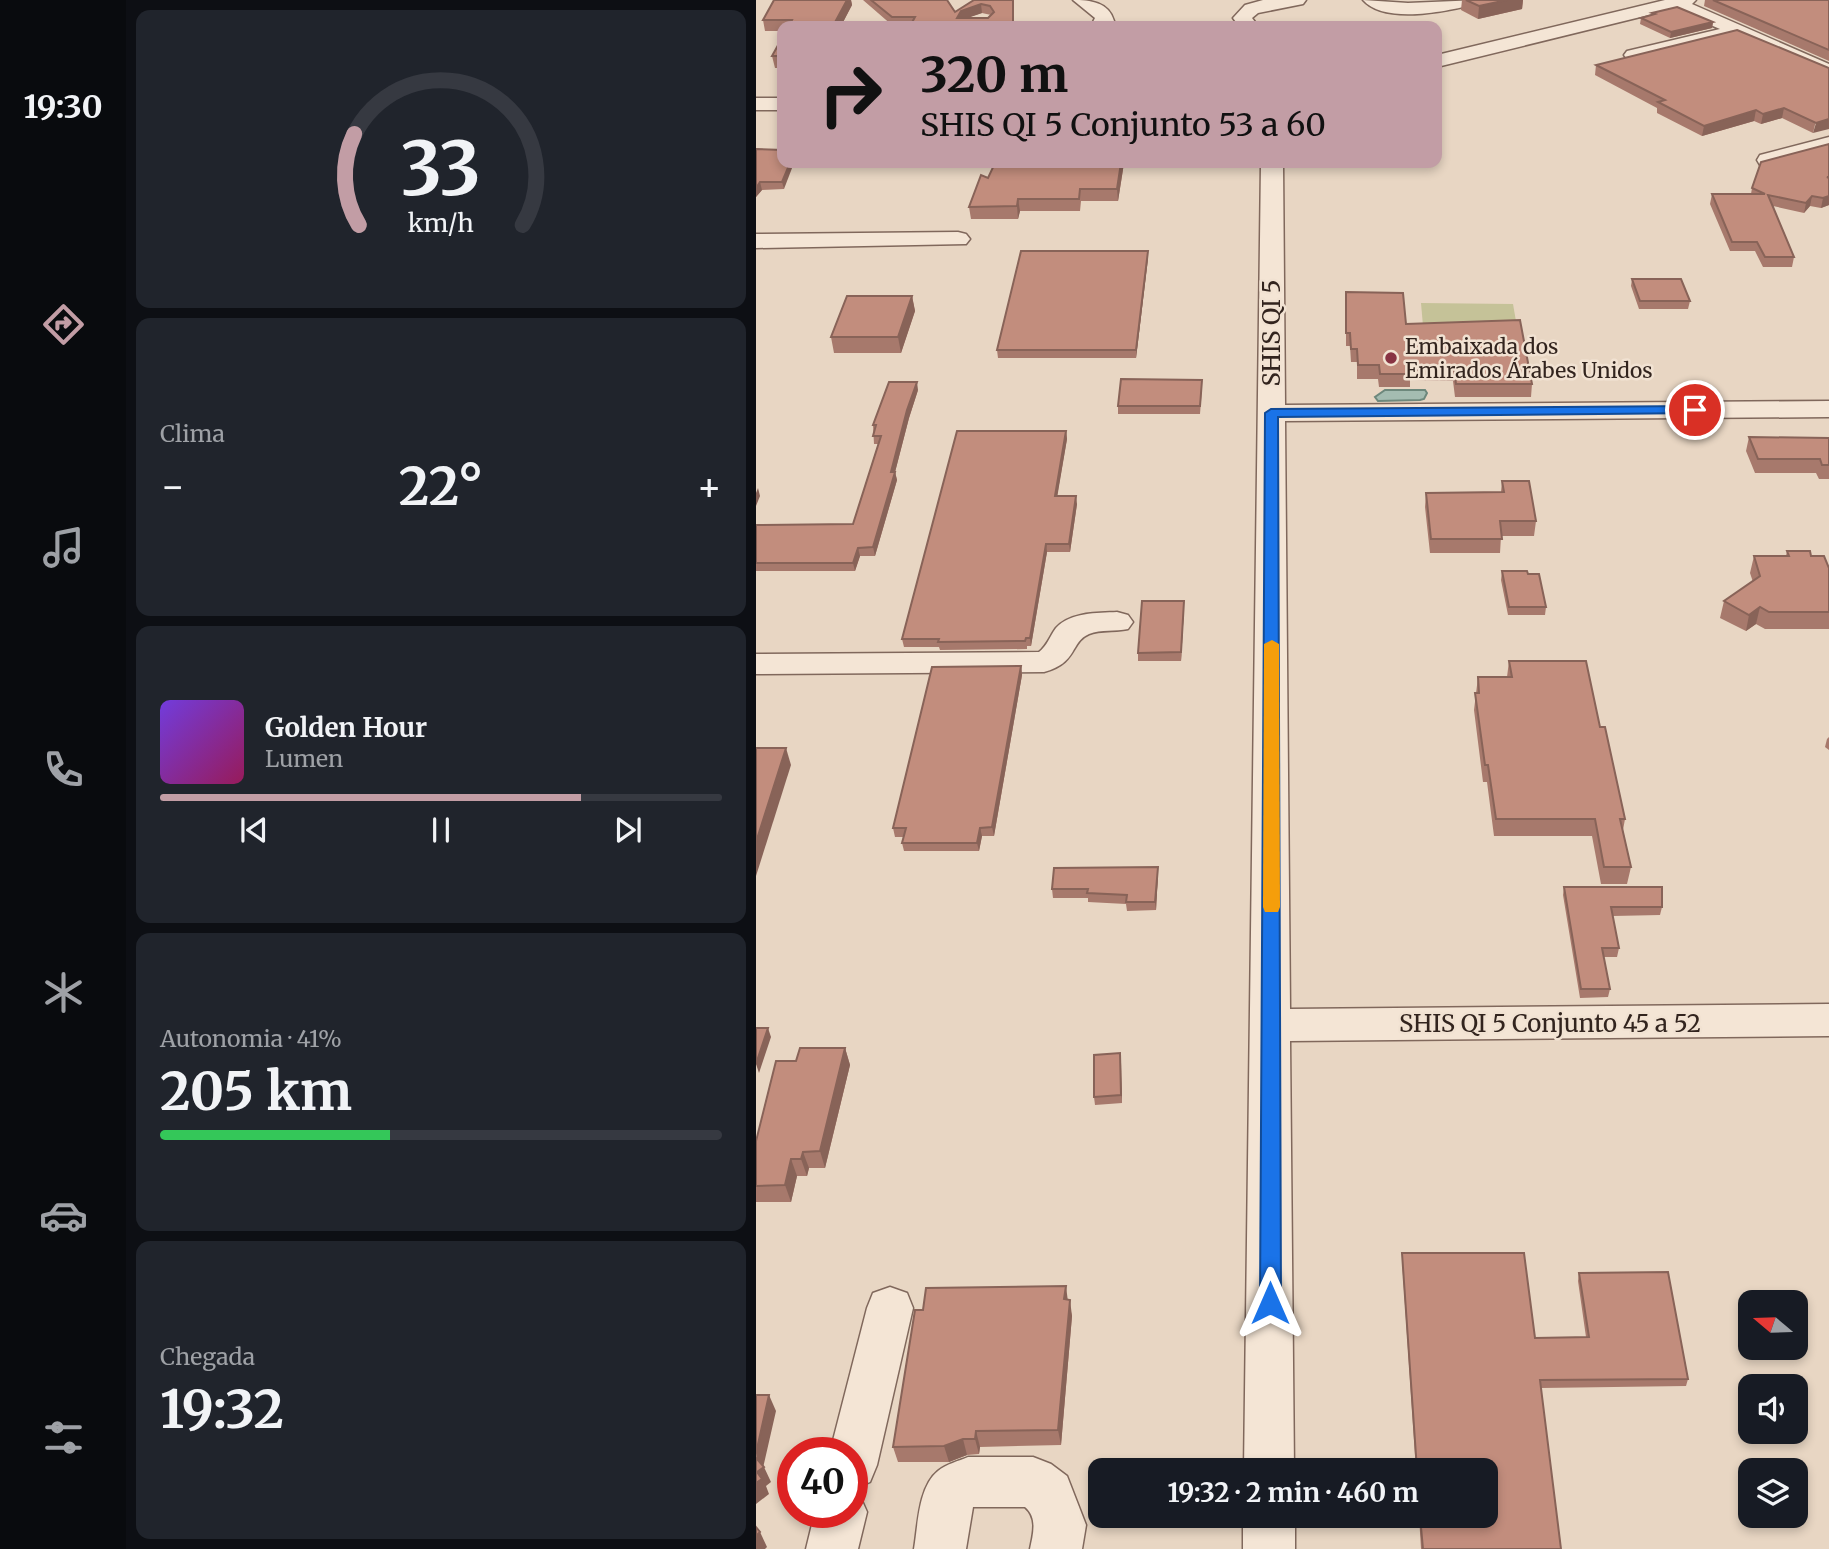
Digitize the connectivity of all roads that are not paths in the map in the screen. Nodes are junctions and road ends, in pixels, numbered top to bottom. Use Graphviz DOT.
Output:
graph roads {
  1 [pos="1082,0"];
  2 [pos="1297,0"];
  3 [pos="1372,0"];
  4 [pos="1470,0"];
  5 [pos="1681,1"];
  6 [pos="1105,21"];
  7 [pos="1245,21"];
  8 [pos="1737,30"];
  9 [pos="1633,55"];
  10 [pos="1442,60"];
  11 [pos="1829,71"];
  12 [pos="756,104"];
  13 [pos="777,104"];
  14 [pos="1829,144"];
  15 [pos="1768,160"];
  16 [pos="1272,168"];
  17 [pos="958,239"];
  18 [pos="756,241"];
  19 [pos="1829,409"];
  20 [pos="1271,413"];
  21 [pos="1117,622"];
  22 [pos="756,664"];
  23 [pos="1829,1020"];
  24 [pos="1272,1025"];
  25 [pos="890,1308"];
  26 [pos="859,1437"];
  27 [pos="1269,1458"];
  28 [pos="837,1528"];
  29 [pos="1269,1528"];
  30 [pos="832,1549"];
  31 [pos="940,1549"];
  32 [pos="1056,1549"];
  33 [pos="1269,1549"];
  1 -- 6 [label="street"];
  2 -- 7 [label="street"];
  3 -- 4 [label="street"];
  5 -- 8 [label="street"];
  5 -- 10 [label="street"];
  8 -- 9 [label="street"];
  8 -- 11 [label="street"];
  12 -- 13 [label="street"];
  14 -- 15 [label="street"];
  16 -- 20 [label="street, SHIS QI 5"];
  17 -- 18 [label="street"];
  19 -- 20 [label="street"];
  20 -- 24 [label="street, SHIS QI 5"];
  21 -- 22 [label="street"];
  23 -- 24 [label="street, SHIS QI 5 Conjunto 45 a 52"];
  24 -- 27 [label="street, SHIS QI 5"];
  25 -- 26 [label="street"];
  28 -- 30 [label="street"];
  29 -- 33 [label="street"];
  31 -- 32 [label="street"];
}
